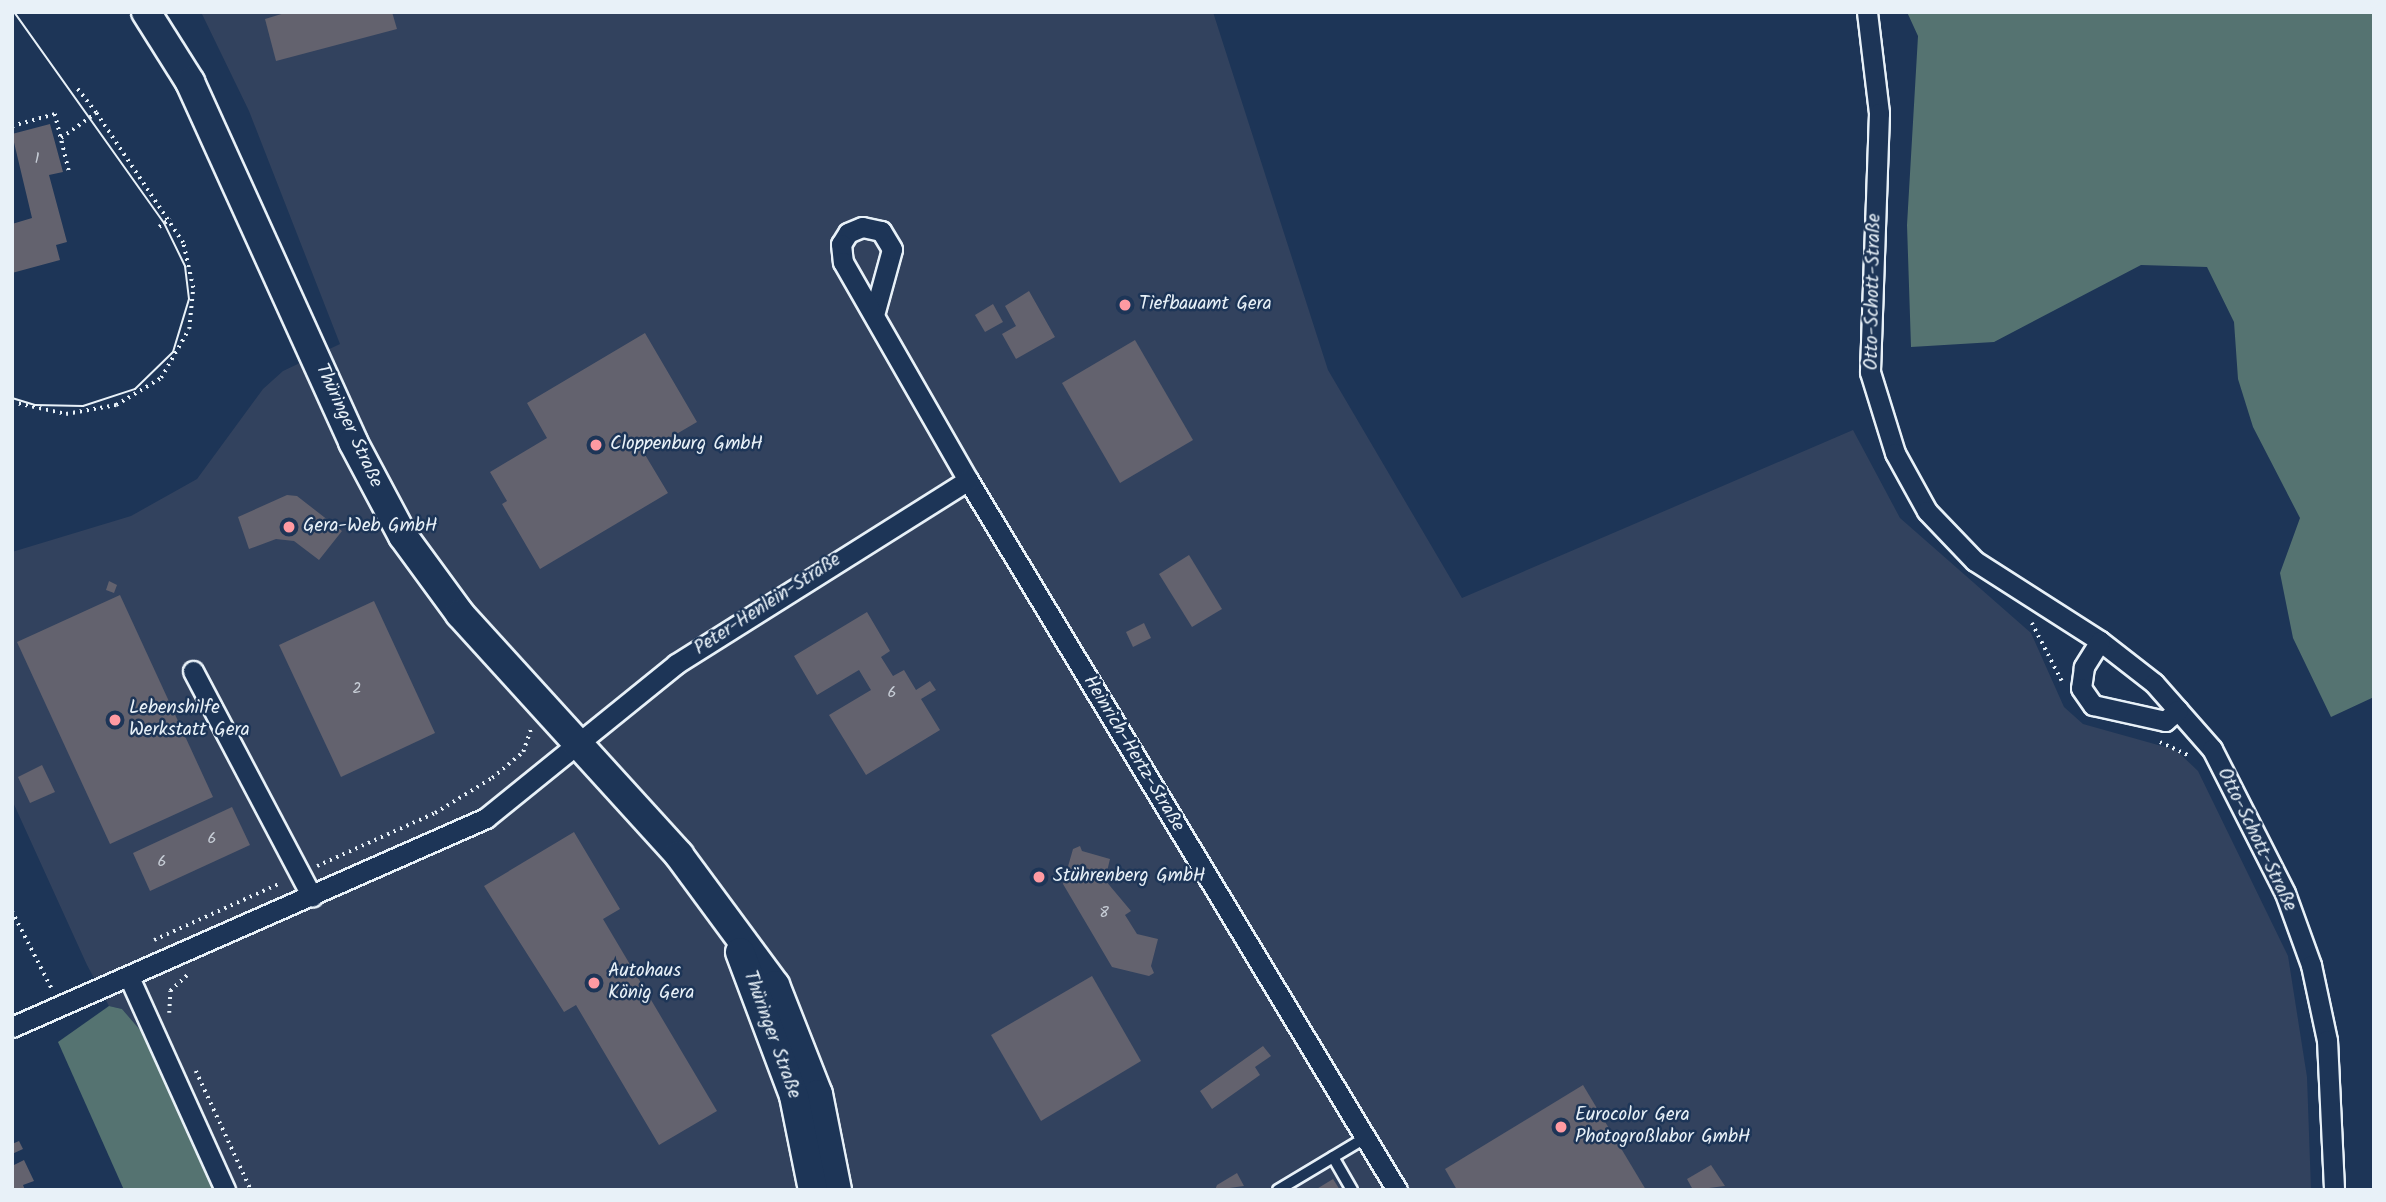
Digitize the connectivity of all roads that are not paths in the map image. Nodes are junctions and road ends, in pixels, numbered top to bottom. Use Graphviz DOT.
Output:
graph roads {
  1 [pos="146,12"];
  2 [pos="1867,12"];
  3 [pos="874,315"];
  4 [pos="968,480"];
  5 [pos="2100,640"];
  6 [pos="193,671"];
  7 [pos="2178,709"];
  8 [pos="577,743"];
  9 [pos="312,897"];
  10 [pos="729,923"];
  11 [pos="129,977"];
  12 [pos="12,1027"];
  13 [pos="1365,1138"];
  14 [pos="1333,1157"];
  15 [pos="225,1190"];
  16 [pos="813,1190"];
  17 [pos="837,1190"];
  18 [pos="1278,1190"];
  19 [pos="1352,1190"];
  20 [pos="1397,1190"];
  21 [pos="2334,1190"];
  1 -- 8 [label="main road, Thüringer Straße"];
  2 -- 5 [label="street, Otto-Schott-Straße"];
  3 -- 4 [label="street, Heinrich-Hertz-Straße"];
  4 -- 8 [label="street, Peter-Henlein-Straße"];
  4 -- 13 [label="street, Heinrich-Hertz-Straße"];
  5 -- 7 [label="street, Otto-Schott-Straße"];
  5 -- 7 [label="street"];
  6 -- 9 [label="street"];
  7 -- 21 [label="street, Otto-Schott-Straße"];
  8 -- 9 [label="street, Peter-Henlein-Straße"];
  8 -- 10 [label="main road, Thüringer Straße"];
  9 -- 11 [label="street, Peter-Henlein-Straße"];
  10 -- 16 [label="main road, Thüringer Straße"];
  10 -- 17 [label="main road, Thüringer Straße"];
  11 -- 12 [label="street, Peter-Henlein-Straße"];
  11 -- 15 [label="street"];
  13 -- 14 [label="lane"];
  13 -- 20 [label="street, Heinrich-Hertz-Straße"];
  14 -- 18 [label="lane"];
  14 -- 19 [label="lane"];
}
